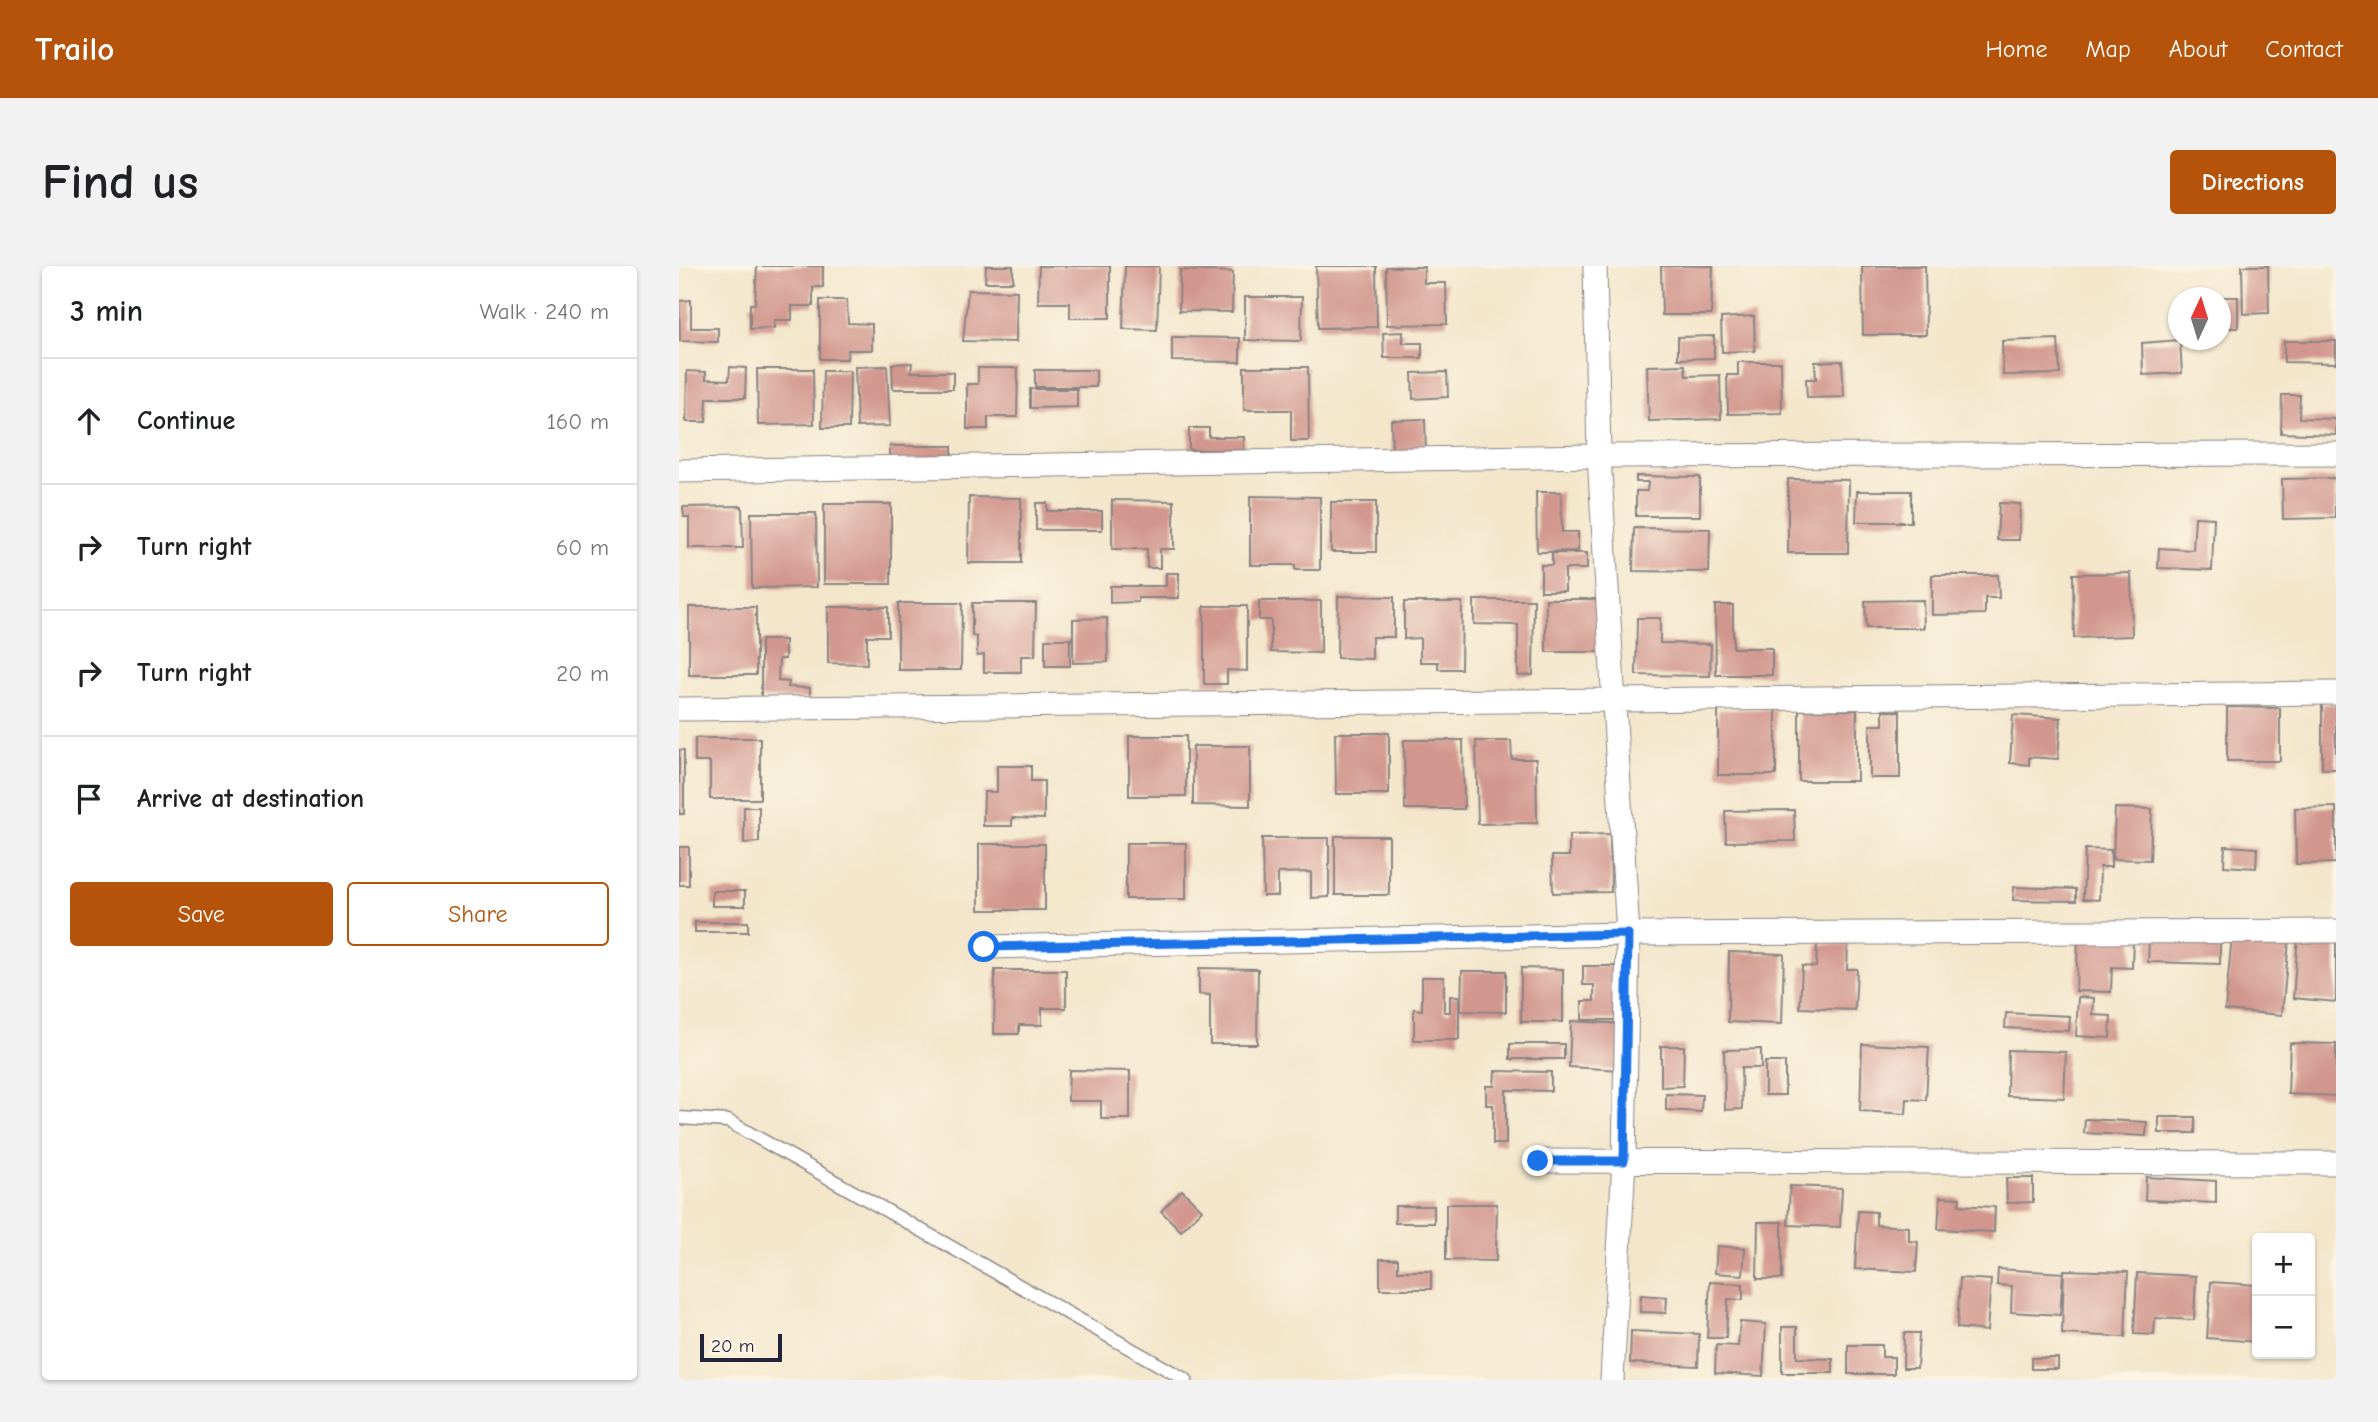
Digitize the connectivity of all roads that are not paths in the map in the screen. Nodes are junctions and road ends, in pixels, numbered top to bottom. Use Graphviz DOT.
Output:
graph roads {
  1 [pos="1595,266"];
  2 [pos="2336,454"];
  3 [pos="1599,456"];
  4 [pos="679,471"];
  5 [pos="2336,693"];
  6 [pos="1615,702"];
  7 [pos="679,709"];
  8 [pos="2336,931"];
  9 [pos="1628,934"];
  10 [pos="984,947"];
  11 [pos="679,1118"];
  12 [pos="1538,1161"];
  13 [pos="1624,1161"];
  14 [pos="2336,1163"];
  15 [pos="1186,1380"];
  16 [pos="1612,1380"];
  1 -- 3 [label="street"];
  2 -- 3 [label="street"];
  3 -- 4 [label="street"];
  3 -- 6 [label="street"];
  5 -- 6 [label="street"];
  6 -- 7 [label="street"];
  6 -- 9 [label="street"];
  8 -- 9 [label="street"];
  9 -- 10 [label="street"];
  9 -- 13 [label="street"];
  11 -- 15 [label="lane"];
  12 -- 13 [label="street"];
  13 -- 14 [label="street"];
  13 -- 16 [label="street"];
}
